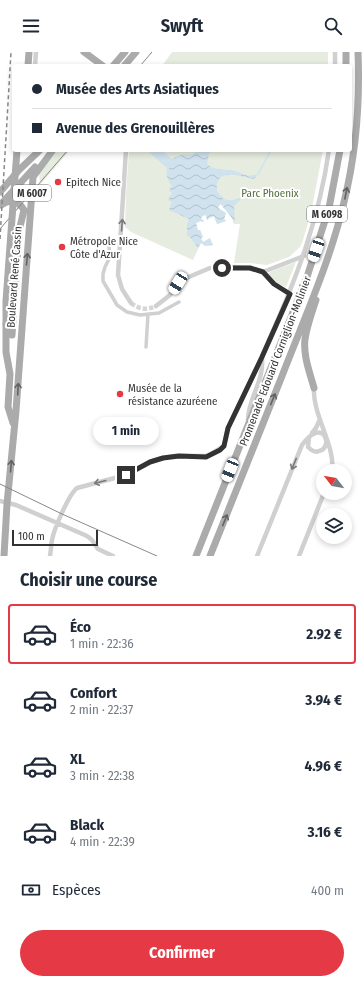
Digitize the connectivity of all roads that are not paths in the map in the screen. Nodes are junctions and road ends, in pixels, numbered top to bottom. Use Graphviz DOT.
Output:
graph roads {
  1 [pos="29,52"];
  2 [pos="36,52"];
  3 [pos="84,52"];
  4 [pos="125,52"];
  5 [pos="136,52"];
  6 [pos="335,52"];
  7 [pos="346,52"];
  8 [pos="358,52"];
  9 [pos="28,64"];
  10 [pos="35,64"];
  11 [pos="100,64"];
  12 [pos="115,64"];
  13 [pos="126,64"];
  14 [pos="335,64"];
  15 [pos="346,64"];
  16 [pos="17,152"];
  17 [pos="38,152"];
  18 [pos="51,152"];
  19 [pos="52,152"];
  20 [pos="126,152"];
  21 [pos="329,152"];
  22 [pos="340,152"];
  23 [pos="0,192"];
  24 [pos="0,205"];
  25 [pos="110,247"];
  26 [pos="304,256"];
  27 [pos="328,257"];
  28 [pos="263,272"];
  29 [pos="290,294"];
  30 [pos="179,302"];
  31 [pos="131,303"];
  32 [pos="156,306"];
  33 [pos="148,314"];
  34 [pos="12,335"];
  35 [pos="146,347"];
  36 [pos="262,357"];
  37 [pos="314,388"];
  38 [pos="320,419"];
  39 [pos="248,424"];
  40 [pos="14,427"];
  41 [pos="310,436"];
  42 [pos="326,439"];
  43 [pos="332,464"];
  44 [pos="321,500"];
  45 [pos="0,501"];
  46 [pos="8,504"];
  47 [pos="58,523"];
  48 [pos="197,554"];
  49 [pos="4,556"];
  50 [pos="50,556"];
  51 [pos="113,556"];
  52 [pos="210,556"];
  53 [pos="257,556"];
  54 [pos="299,556"];
  1 -- 9 [label="main road"];
  2 -- 10 [label="street"];
  3 -- 11 [label="main road"];
  4 -- 12 [label="main road"];
  5 -- 13 [label="main road"];
  6 -- 14 [label="street"];
  7 -- 15 [label="main road"];
  27 -- 8 [label="main road, Promenade Edouard Corniglion-Molinier / M 6098, one-way"];
  16 -- 40 [label="main road, bridge"];
  17 -- 23 [label="main road"];
  18 -- 24 [label="main road, Boulevard René Cassin"];
  40 -- 19 [label="main road, Boulevard René Cassin / M 6007, one-way"];
  31 -- 20 [label="street, one-way"];
  21 -- 26 [label="street"];
  22 -- 39 [label="main road, M 6098"];
  24 -- 34 [label="main road, Boulevard René Cassin"];
  25 -- 33 [label="street"];
  26 -- 28 [label="street"];
  26 -- 29 [label="street"];
  27 -- 37 [label="main road"];
  52 -- 27 [label="main road, Promenade Edouard Corniglion-Molinier / M 6098, one-way"];
  28 -- 29 [label="street"];
  28 -- 32 [label="street"];
  29 -- 36 [label="street"];
  30 -- 33 [label="street"];
  33 -- 35 [label="street"];
  36 -- 39 [label="street"];
  36 -- 47 [label="street, one-way"];
  37 -- 38 [label="street"];
  38 -- 41 [label="street"];
  38 -- 42 [label="street"];
  39 -- 48 [label="main road, M 6098"];
  46 -- 40 [label="main road, Boulevard René Cassin, one-way"];
  41 -- 42 [label="street"];
  41 -- 42 [label="street"];
  41 -- 53 [label="street, one-way"];
  42 -- 43 [label="street"];
  44 -- 54 [label="street"];
  45 -- 46 [label="street"];
  46 -- 47 [label="street"];
  46 -- 49 [label="main road, Boulevard René Cassin"];
  47 -- 50 [label="street"];
  47 -- 51 [label="street"];
}
